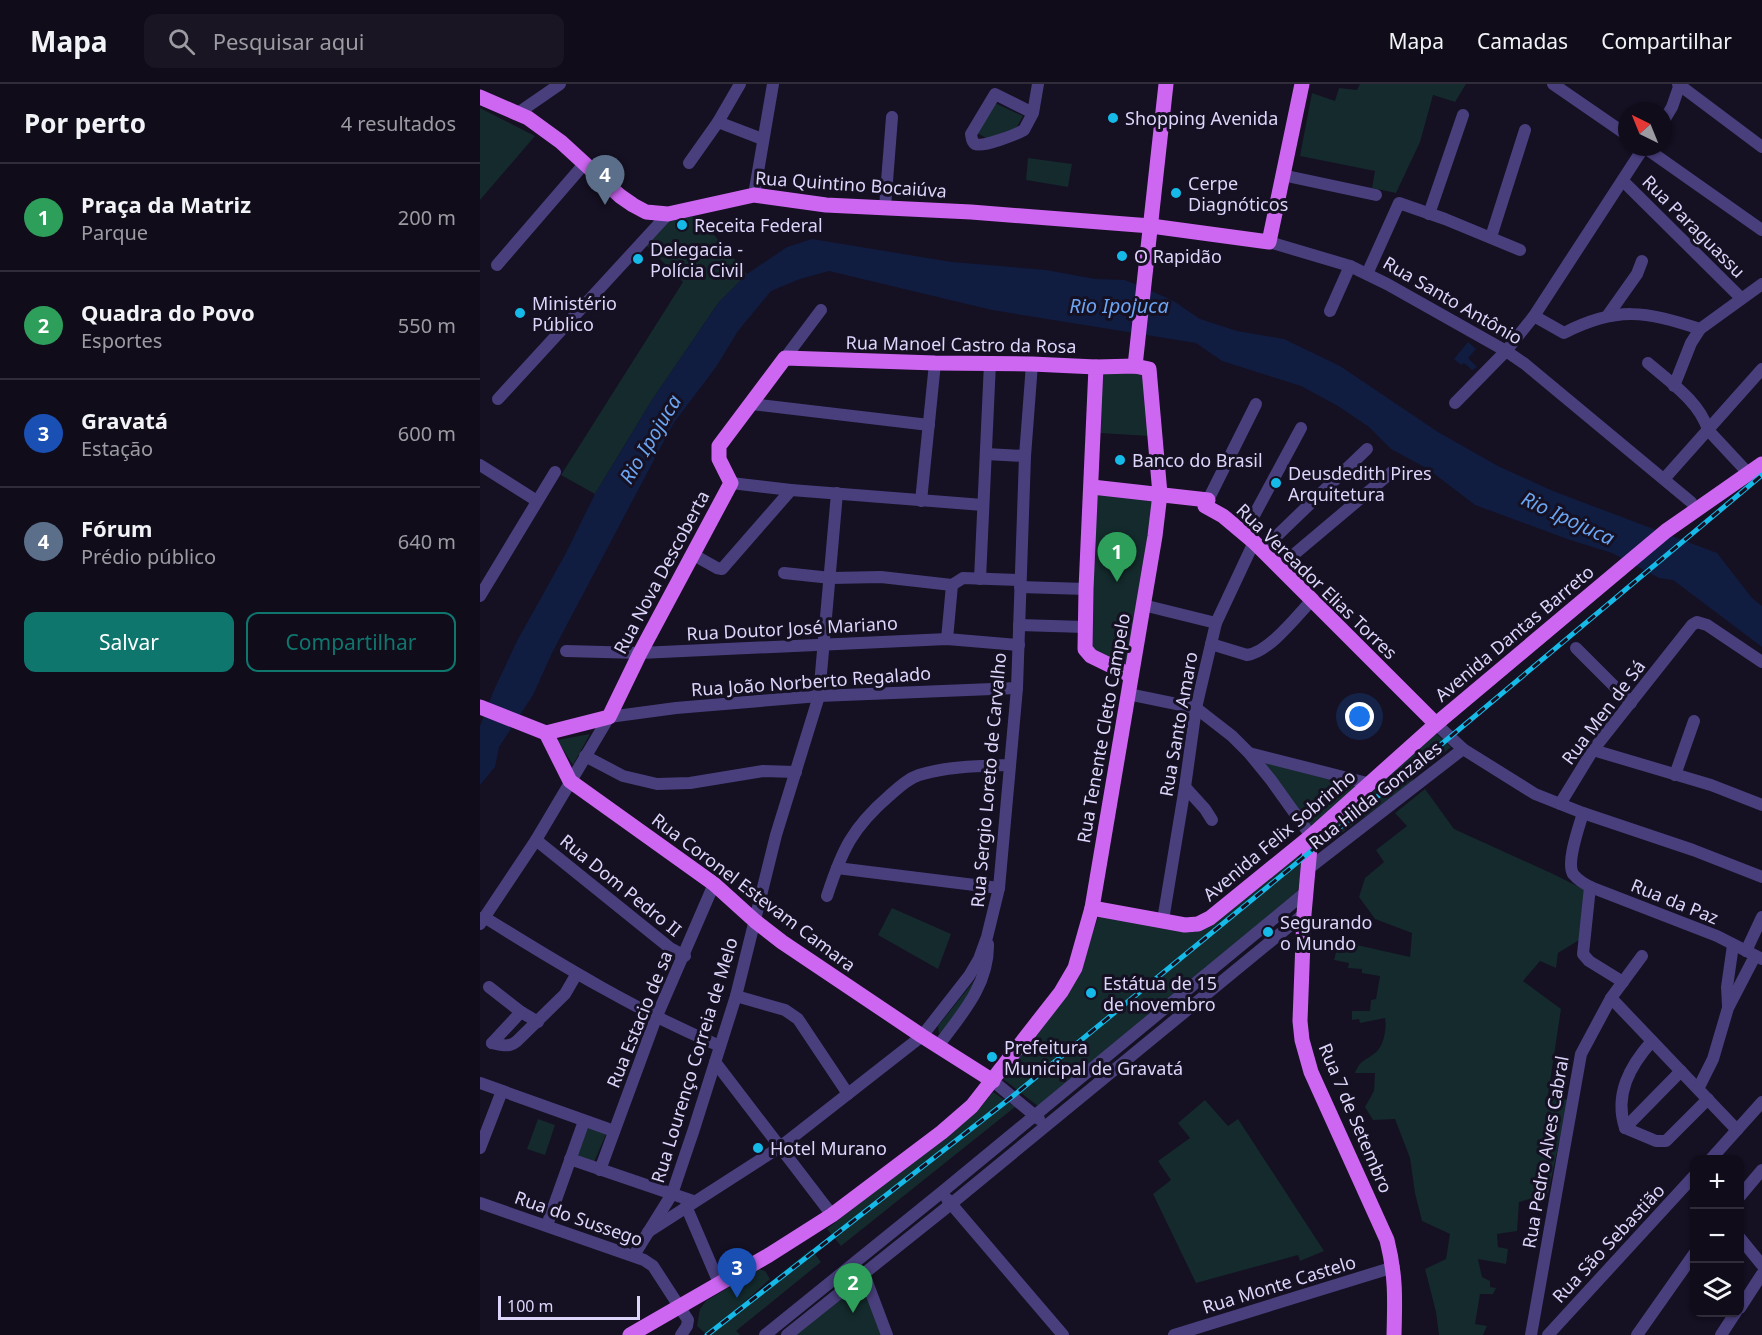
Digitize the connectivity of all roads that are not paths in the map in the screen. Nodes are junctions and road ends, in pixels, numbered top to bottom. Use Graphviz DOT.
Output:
graph roads {
  1 [pos="560,84"];
  2 [pos="740,84"];
  3 [pos="773,84"];
  4 [pos="1038,84"];
  5 [pos="1166,84"];
  6 [pos="1302,84"];
  7 [pos="1553,84"];
  8 [pos="1679,84"];
  9 [pos="480,97"];
  10 [pos="1672,107"];
  11 [pos="518,113"];
  12 [pos="1033,113"];
  13 [pos="1463,115"];
  14 [pos="892,117"];
  15 [pos="718,122"];
  16 [pos="1618,129"];
  17 [pos="1525,130"];
  18 [pos="762,139"];
  19 [pos="1762,147"];
  20 [pos="1638,156"];
  21 [pos="1657,156"];
  22 [pos="585,163"];
  23 [pos="689,164"];
  24 [pos="1282,175"];
  25 [pos="1623,181"];
  26 [pos="754,195"];
  27 [pos="1376,195"];
  28 [pos="885,207"];
  29 [pos="668,214"];
  30 [pos="1429,214"];
  31 [pos="1151,226"];
  32 [pos="1762,231"];
  33 [pos="1491,237"];
  34 [pos="1269,242"];
  35 [pos="1520,250"];
  36 [pos="1642,261"];
  37 [pos="497,265"];
  38 [pos="1350,266"];
  39 [pos="1367,274"];
  40 [pos="1762,284"];
  41 [pos="1741,298"];
  42 [pos="821,310"];
  43 [pos="1330,311"];
  44 [pos="1608,315"];
  45 [pos="1534,316"];
  46 [pos="1700,329"];
  47 [pos="1506,351"];
  48 [pos="785,358"];
  49 [pos="1136,360"];
  50 [pos="935,363"];
  51 [pos="990,363"];
  52 [pos="1648,363"];
  53 [pos="1032,364"];
  54 [pos="1096,367"];
  55 [pos="1762,369"];
  56 [pos="1674,386"];
  57 [pos="498,399"];
  58 [pos="1455,403"];
  59 [pos="751,404"];
  60 [pos="1256,404"];
  61 [pos="929,425"];
  62 [pos="1301,428"];
  63 [pos="1708,430"];
  64 [pos="1367,449"];
  65 [pos="986,454"];
  66 [pos="1025,456"];
  67 [pos="1762,464"];
  68 [pos="480,465"];
  69 [pos="1393,471"];
  70 [pos="555,472"];
  71 [pos="1749,474"];
  72 [pos="1664,479"];
  73 [pos="731,483"];
  74 [pos="1092,487"];
  75 [pos="791,490"];
  76 [pos="837,493"];
  77 [pos="1160,494"];
  78 [pos="1208,500"];
  79 [pos="537,501"];
  80 [pos="921,501"];
  81 [pos="1691,502"];
  82 [pos="983,505"];
  83 [pos="1253,542"];
  84 [pos="692,554"];
  85 [pos="1279,567"];
  86 [pos="784,573"];
  87 [pos="831,578"];
  88 [pos="980,579"];
  89 [pos="1020,584"];
  90 [pos="952,585"];
  91 [pos="1086,589"];
  92 [pos="480,596"];
  93 [pos="1311,601"];
  94 [pos="1143,605"];
  95 [pos="1216,623"];
  96 [pos="1019,625"];
  97 [pos="1085,627"];
  98 [pos="947,639"];
  99 [pos="823,644"];
  100 [pos="1211,644"];
  101 [pos="1019,645"];
  102 [pos="1576,648"];
  103 [pos="566,651"];
  104 [pos="640,653"];
  105 [pos="1762,662"];
  106 [pos="1130,675"];
  107 [pos="1017,688"];
  108 [pos="1128,694"];
  109 [pos="819,696"];
  110 [pos="1630,703"];
  111 [pos="480,707"];
  112 [pos="1196,708"];
  113 [pos="609,717"];
  114 [pos="1694,722"];
  115 [pos="1436,724"];
  116 [pos="546,733"];
  117 [pos="1463,749"];
  118 [pos="1593,750"];
  119 [pos="1249,753"];
  120 [pos="585,756"];
  121 [pos="1010,765"];
  122 [pos="796,772"];
  123 [pos="1675,775"];
  124 [pos="570,781"];
  125 [pos="1371,784"];
  126 [pos="1185,787"];
  127 [pos="1560,804"];
  128 [pos="1762,805"];
  129 [pos="1583,813"];
  130 [pos="1212,820"];
  131 [pos="1311,836"];
  132 [pos="536,840"];
  133 [pos="837,868"];
  134 [pos="1308,869"];
  135 [pos="1762,877"];
  136 [pos="714,884"];
  137 [pos="1590,887"];
  138 [pos="999,888"];
  139 [pos="1306,892"];
  140 [pos="827,896"];
  141 [pos="1092,908"];
  142 [pos="1304,914"];
  143 [pos="1762,917"];
  144 [pos="1163,920"];
  145 [pos="482,921"];
  146 [pos="754,921"];
  147 [pos="987,937"];
  148 [pos="1733,945"];
  149 [pos="1755,955"];
  150 [pos="685,956"];
  151 [pos="1641,957"];
  152 [pos="1220,961"];
  153 [pos="1230,973"];
  154 [pos="576,975"];
  155 [pos="1623,982"];
  156 [pos="489,987"];
  157 [pos="736,996"];
  158 [pos="1611,998"];
  159 [pos="1171,1002"];
  160 [pos="1728,1008"];
  161 [pos="521,1012"];
  162 [pos="1180,1015"];
  163 [pos="656,1018"];
  164 [pos="538,1022"];
  165 [pos="922,1036"];
  166 [pos="1652,1041"];
  167 [pos="720,1046"];
  168 [pos="938,1046"];
  169 [pos="1110,1052"];
  170 [pos="715,1062"];
  171 [pos="1121,1065"];
  172 [pos="1681,1071"];
  173 [pos="993,1081"];
  174 [pos="480,1083"];
  175 [pos="1698,1089"];
  176 [pos="502,1091"];
  177 [pos="848,1094"];
  178 [pos="1708,1099"];
  179 [pos="1762,1102"];
  180 [pos="1035,1114"];
  181 [pos="584,1120"];
  182 [pos="1046,1126"];
  183 [pos="1626,1128"];
  184 [pos="1737,1130"];
  185 [pos="614,1131"];
  186 [pos="780,1147"];
  187 [pos="480,1148"];
  188 [pos="1714,1155"];
  189 [pos="570,1160"];
  190 [pos="600,1170"];
  191 [pos="1762,1170"];
  192 [pos="1690,1181"];
  193 [pos="1744,1189"];
  194 [pos="942,1192"];
  195 [pos="672,1194"];
  196 [pos="480,1203"];
  197 [pos="690,1204"];
  198 [pos="951,1204"];
  199 [pos="832,1215"];
  200 [pos="547,1225"];
  201 [pos="648,1232"];
  202 [pos="1744,1243"];
  203 [pos="876,1245"];
  204 [pos="634,1255"];
  205 [pos="885,1257"];
  206 [pos="1690,1261"];
  207 [pos="1762,1265"];
  208 [pos="1394,1267"];
  209 [pos="864,1274"];
  210 [pos="1762,1274"];
  211 [pos="719,1283"];
  212 [pos="814,1295"];
  213 [pos="1744,1302"];
  214 [pos="680,1306"];
  215 [pos="823,1306"];
  216 [pos="1733,1317"];
  217 [pos="630,1335"];
  218 [pos="681,1335"];
  219 [pos="765,1335"];
  220 [pos="788,1335"];
  221 [pos="887,1335"];
  222 [pos="1063,1335"];
  223 [pos="1174,1335"];
  224 [pos="1394,1335"];
  225 [pos="1531,1335"];
  226 [pos="1548,1335"];
  227 [pos="1637,1335"];
  228 [pos="1721,1335"];
  1 -- 11 [label="street"];
  2 -- 15 [label="street"];
  3 -- 18 [label="street"];
  4 -- 12 [label="street"];
  5 -- 31 [label="main road"];
  6 -- 24 [label="main road"];
  7 -- 16 [label="street"];
  8 -- 10 [label="street"];
  8 -- 19 [label="street"];
  9 -- 11 [label="main road, Rua Quintino Bocaiúva"];
  11 -- 22 [label="main road, Rua Quintino Bocaiúva"];
  12 -- 12 [label="street"];
  13 -- 30 [label="street"];
  14 -- 28 [label="street"];
  15 -- 18 [label="street"];
  15 -- 23 [label="street"];
  17 -- 33 [label="street"];
  18 -- 26 [label="street"];
  20 -- 25 [label="street"];
  21 -- 32 [label="street"];
  22 -- 29 [label="main road, Rua Quintino Bocaiúva"];
  22 -- 37 [label="street"];
  24 -- 27 [label="street"];
  24 -- 34 [label="main road"];
  25 -- 41 [label="street, Rua Paraguassu"];
  25 -- 45 [label="street"];
  26 -- 28 [label="main road, Rua Quintino Bocaiúva"];
  26 -- 29 [label="main road, Rua Quintino Bocaiúva"];
  28 -- 31 [label="main road, Rua Quintino Bocaiúva"];
  29 -- 57 [label="street"];
  30 -- 33 [label="street"];
  30 -- 39 [label="street"];
  31 -- 34 [label="main road, Rua Santo Antônio"];
  31 -- 49 [label="main road"];
  33 -- 35 [label="street"];
  34 -- 38 [label="street, Rua Santo Antônio"];
  36 -- 44 [label="street"];
  38 -- 39 [label="street, Rua Santo Antônio"];
  38 -- 43 [label="street"];
  39 -- 47 [label="street, Rua Santo Antônio"];
  40 -- 41 [label="street"];
  41 -- 46 [label="street"];
  42 -- 48 [label="street"];
  44 -- 45 [label="street"];
  44 -- 46 [label="street"];
  45 -- 47 [label="street"];
  46 -- 56 [label="street"];
  47 -- 58 [label="street"];
  47 -- 72 [label="street, Rua Santo Antônio"];
  48 -- 50 [label="main road, Rua Manoel Castro da Rosa"];
  48 -- 59 [label="main road, Rua Nova Descoberta"];
  49 -- 54 [label="main road, Rua Manoel Castro da Rosa"];
  49 -- 77 [label="main road, Rua Tenente Cleto Campelo"];
  50 -- 51 [label="main road, Rua Manoel Castro da Rosa"];
  50 -- 61 [label="street"];
  51 -- 53 [label="main road, Rua Manoel Castro da Rosa"];
  51 -- 65 [label="street"];
  52 -- 56 [label="street"];
  53 -- 54 [label="main road, Rua Manoel Castro da Rosa"];
  53 -- 66 [label="street, Rua Sergio Loreto de Carvalho"];
  54 -- 74 [label="main road"];
  55 -- 63 [label="street"];
  56 -- 63 [label="street"];
  59 -- 61 [label="street"];
  59 -- 73 [label="main road, Rua Nova Descoberta"];
  60 -- 78 [label="street"];
  61 -- 80 [label="street"];
  62 -- 83 [label="street, Rua Santo Amaro"];
  63 -- 71 [label="street"];
  63 -- 72 [label="street"];
  64 -- 83 [label="street"];
  65 -- 66 [label="street"];
  65 -- 82 [label="street"];
  66 -- 89 [label="street, Rua Sergio Loreto de Carvalho"];
  67 -- 71 [label="main road, Avenida Dantas Barreto"];
  68 -- 79 [label="street"];
  69 -- 85 [label="street"];
  70 -- 79 [label="street"];
  71 -- 115 [label="main road, Avenida Dantas Barreto"];
  72 -- 81 [label="street, Rua Santo Antônio"];
  73 -- 75 [label="street"];
  73 -- 84 [label="main road, Rua Nova Descoberta"];
  74 -- 77 [label="main road"];
  74 -- 91 [label="main road"];
  75 -- 76 [label="street"];
  75 -- 84 [label="street"];
  76 -- 80 [label="street"];
  76 -- 87 [label="street, Rua Lourenço Correia de Melo"];
  77 -- 78 [label="main road"];
  77 -- 94 [label="main road, Rua Tenente Cleto Campelo"];
  78 -- 83 [label="main road, Rua Vereador Elias Torres"];
  79 -- 92 [label="street"];
  80 -- 82 [label="street"];
  82 -- 88 [label="street"];
  83 -- 85 [label="main road, Rua Vereador Elias Torres"];
  83 -- 95 [label="street, Rua Santo Amaro"];
  84 -- 104 [label="main road, Rua Nova Descoberta"];
  85 -- 93 [label="main road, Rua Vereador Elias Torres"];
  86 -- 87 [label="street"];
  87 -- 90 [label="street"];
  87 -- 99 [label="street, Rua Lourenço Correia de Melo"];
  88 -- 89 [label="street"];
  88 -- 90 [label="street"];
  89 -- 91 [label="street"];
  89 -- 96 [label="street, Rua Sergio Loreto de Carvalho"];
  90 -- 98 [label="street"];
  91 -- 97 [label="main road"];
  93 -- 100 [label="street"];
  93 -- 115 [label="main road, Rua Vereador Elias Torres"];
  94 -- 95 [label="street"];
  94 -- 106 [label="main road, Rua Tenente Cleto Campelo"];
  95 -- 100 [label="street, Rua Santo Amaro"];
  96 -- 97 [label="street"];
  96 -- 101 [label="street, Rua Sergio Loreto de Carvalho"];
  97 -- 106 [label="main road"];
  98 -- 99 [label="street, Rua Doutor José Mariano"];
  98 -- 101 [label="street, Rua Doutor José Mariano"];
  99 -- 104 [label="street, Rua Doutor José Mariano"];
  99 -- 109 [label="street, Rua Lourenço Correia de Melo"];
  100 -- 112 [label="street, Rua Santo Amaro"];
  101 -- 107 [label="street, Rua Sergio Loreto de Carvalho"];
  102 -- 110 [label="street"];
  103 -- 104 [label="street, Rua Doutor José Mariano"];
  104 -- 113 [label="main road, Rua Nova Descoberta"];
  105 -- 110 [label="street, Rua Men de Sá"];
  106 -- 108 [label="main road, Rua Tenente Cleto Campelo"];
  107 -- 109 [label="street, Rua João Norberto Regalado"];
  107 -- 121 [label="street, Rua Sergio Loreto de Carvalho"];
  108 -- 112 [label="street"];
  108 -- 141 [label="main road, Rua Tenente Cleto Campelo"];
  109 -- 113 [label="street, Rua João Norberto Regalado"];
  109 -- 122 [label="street, Rua Lourenço Correia de Melo"];
  110 -- 118 [label="street, Rua Men de Sá"];
  111 -- 116 [label="main road"];
  112 -- 119 [label="street"];
  112 -- 126 [label="street, Rua Santo Amaro"];
  113 -- 116 [label="main road"];
  113 -- 120 [label="street"];
  114 -- 123 [label="street"];
  115 -- 117 [label="street"];
  115 -- 125 [label="main road, Avenida Felix Sobrinho"];
  116 -- 124 [label="main road, Rua Coronel Estevam Camara"];
  117 -- 127 [label="street"];
  117 -- 134 [label="street, Rua Hilda Gonzales"];
  118 -- 123 [label="street"];
  118 -- 127 [label="street, Rua Men de Sá"];
  119 -- 125 [label="street"];
  119 -- 131 [label="street"];
  120 -- 122 [label="street"];
  120 -- 124 [label="street"];
  121 -- 133 [label="street"];
  121 -- 138 [label="street, Rua Sergio Loreto de Carvalho"];
  122 -- 146 [label="street, Rua Lourenço Correia de Melo"];
  123 -- 128 [label="street"];
  124 -- 132 [label="street"];
  124 -- 136 [label="main road, Rua Coronel Estevam Camara"];
  125 -- 131 [label="main road, Avenida Felix Sobrinho"];
  126 -- 130 [label="street"];
  126 -- 144 [label="street, Rua Santo Amaro"];
  127 -- 129 [label="street"];
  129 -- 135 [label="street"];
  129 -- 137 [label="street, Rua da Paz"];
  131 -- 134 [label="main road, Rua 7 de Setembro"];
  131 -- 144 [label="main road, Avenida Felix Sobrinho"];
  132 -- 145 [label="street"];
  132 -- 150 [label="street, Rua Dom Pedro II"];
  133 -- 138 [label="street"];
  133 -- 140 [label="street"];
  134 -- 139 [label="main road, Rua 7 de Setembro"];
  136 -- 146 [label="main road, Rua Coronel Estevam Camara"];
  136 -- 150 [label="street, Rua Estacio de sa"];
  137 -- 148 [label="street, Rua da Paz"];
  137 -- 155 [label="street"];
  138 -- 147 [label="street, Rua Sergio Loreto de Carvalho"];
  139 -- 142 [label="main road, Rua 7 de Setembro"];
  139 -- 152 [label="street"];
  141 -- 144 [label="main road, Avenida Felix Sobrinho"];
  141 -- 173 [label="main road, Rua Tenente Cleto Campelo"];
  142 -- 153 [label="street"];
  142 -- 208 [label="main road, Rua 7 de Setembro"];
  143 -- 149 [label="street"];
  145 -- 154 [label="street"];
  146 -- 157 [label="street, Rua Lourenço Correia de Melo"];
  146 -- 165 [label="main road, Rua Coronel Estevam Camara"];
  147 -- 165 [label="street, Rua Sergio Loreto de Carvalho"];
  147 -- 168 [label="street, Rua Sergio Loreto de Carvalho"];
  148 -- 149 [label="street, Rua da Paz"];
  148 -- 160 [label="street"];
  149 -- 160 [label="street"];
  150 -- 163 [label="street, Rua Estacio de sa"];
  151 -- 155 [label="street, Rua Pedro Alves Cabral"];
  152 -- 153 [label="street"];
  152 -- 159 [label="street"];
  153 -- 162 [label="street"];
  154 -- 163 [label="street"];
  154 -- 164 [label="street"];
  155 -- 158 [label="street, Rua Pedro Alves Cabral"];
  156 -- 161 [label="street"];
  157 -- 167 [label="street, Rua Lourenço Correia de Melo"];
  157 -- 177 [label="street"];
  158 -- 166 [label="street"];
  158 -- 225 [label="street, Rua Pedro Alves Cabral"];
  159 -- 162 [label="street"];
  159 -- 169 [label="street"];
  160 -- 175 [label="street"];
  161 -- 164 [label="street"];
  161 -- 164 [label="street"];
  162 -- 171 [label="street"];
  163 -- 167 [label="street"];
  163 -- 185 [label="street, Rua Estacio de sa"];
  165 -- 168 [label="main road, Rua Coronel Estevam Camara"];
  165 -- 177 [label="street, Rua Sergio Loreto de Carvalho"];
  166 -- 172 [label="street"];
  166 -- 183 [label="street"];
  167 -- 170 [label="street, Rua Lourenço Correia de Melo"];
  168 -- 173 [label="main road, Rua Coronel Estevam Camara"];
  169 -- 171 [label="street"];
  169 -- 180 [label="street"];
  170 -- 186 [label="street"];
  170 -- 195 [label="street, Rua Lourenço Correia de Melo"];
  171 -- 182 [label="street"];
  172 -- 175 [label="street"];
  172 -- 183 [label="street"];
  173 -- 180 [label="street"];
  173 -- 199 [label="main road, Rua Tenente Cleto Campelo"];
  174 -- 176 [label="street"];
  175 -- 178 [label="street"];
  176 -- 181 [label="street"];
  176 -- 187 [label="street"];
  177 -- 186 [label="street, Rua Sergio Loreto de Carvalho"];
  178 -- 183 [label="street"];
  178 -- 184 [label="street"];
  179 -- 184 [label="street"];
  180 -- 182 [label="street"];
  180 -- 194 [label="street"];
  181 -- 185 [label="street"];
  181 -- 189 [label="street"];
  182 -- 198 [label="street"];
  184 -- 188 [label="street"];
  185 -- 190 [label="street, Rua Estacio de sa"];
  186 -- 197 [label="street, Rua Sergio Loreto de Carvalho"];
  186 -- 199 [label="street"];
  189 -- 190 [label="street"];
  189 -- 200 [label="street"];
  190 -- 195 [label="street"];
  191 -- 193 [label="street"];
  192 -- 226 [label="street, Rua São Sebastião"];
  194 -- 198 [label="street"];
  194 -- 203 [label="street"];
  195 -- 197 [label="street"];
  195 -- 201 [label="street, Rua Lourenço Correia de Melo"];
  196 -- 200 [label="street, Rua do Sussego"];
  197 -- 201 [label="street, Rua Sergio Loreto de Carvalho"];
  197 -- 211 [label="street"];
  198 -- 205 [label="street"];
  198 -- 222 [label="street"];
  199 -- 211 [label="main road, Rua Tenente Cleto Campelo"];
  200 -- 204 [label="street, Rua do Sussego"];
  201 -- 204 [label="street, Rua Lourenço Correia de Melo"];
  202 -- 207 [label="street"];
  203 -- 205 [label="street"];
  203 -- 212 [label="street"];
  204 -- 214 [label="street, Rua do Sussego"];
  205 -- 209 [label="street"];
  206 -- 227 [label="street"];
  208 -- 223 [label="street, Rua Monte Castelo"];
  208 -- 224 [label="main road, Rua 7 de Setembro"];
  209 -- 215 [label="street"];
  209 -- 221 [label="street"];
  210 -- 213 [label="street"];
  211 -- 214 [label="main road, Rua Tenente Cleto Campelo"];
  212 -- 215 [label="street"];
  212 -- 219 [label="street"];
  214 -- 217 [label="main road, Rua Tenente Cleto Campelo"];
  214 -- 218 [label="street"];
  215 -- 220 [label="street"];
  216 -- 228 [label="street"];
}
